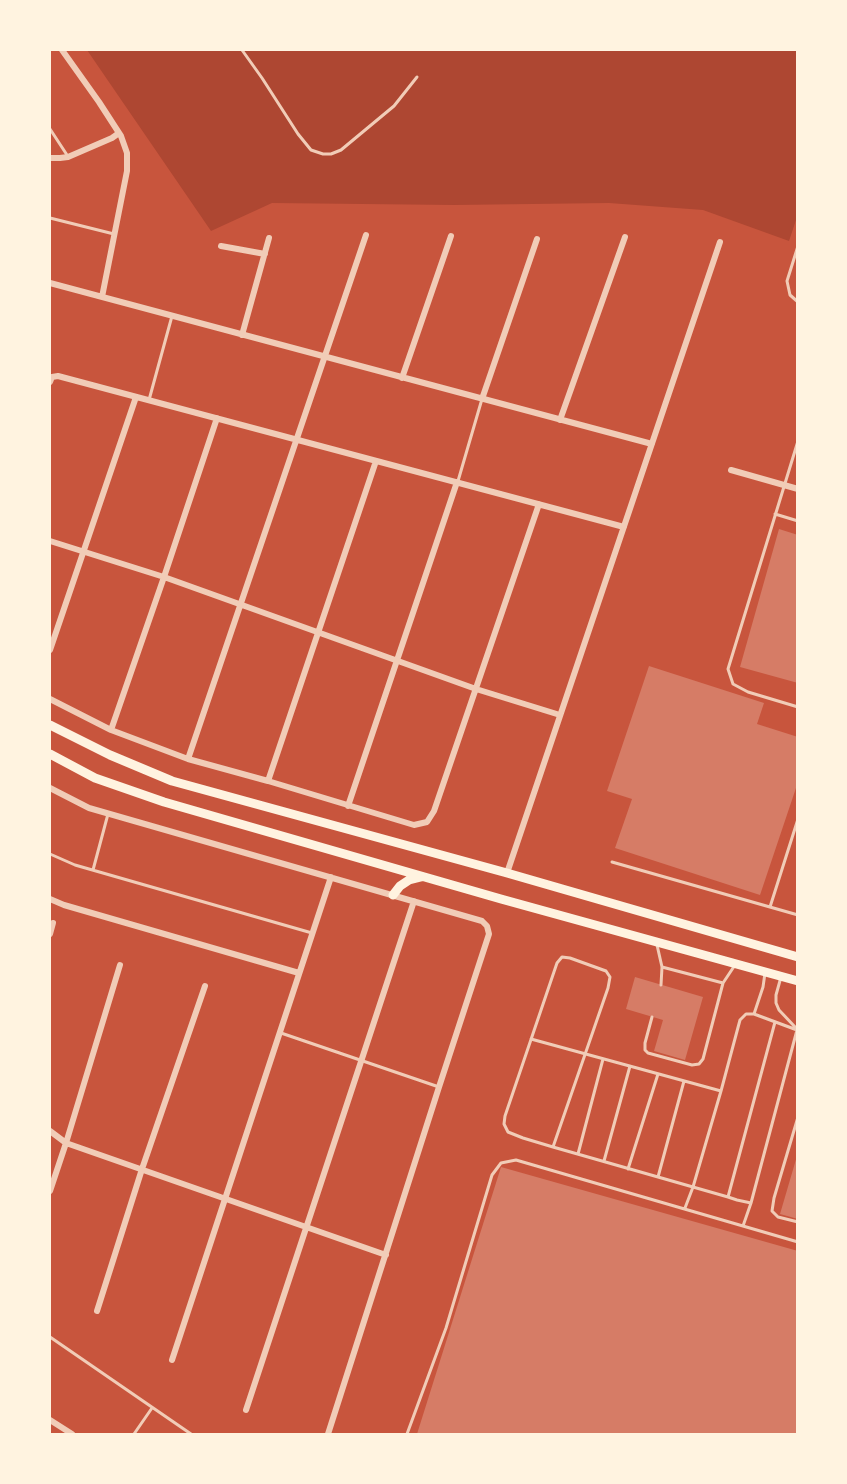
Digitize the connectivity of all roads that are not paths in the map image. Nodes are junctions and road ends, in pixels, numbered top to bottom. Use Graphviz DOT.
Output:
graph roads {
  1 [pos="62,50"];
  2 [pos="242,50"];
  3 [pos="417,77"];
  4 [pos="50,129"];
  5 [pos="119,133"];
  6 [pos="68,157"];
  7 [pos="50,158"];
  8 [pos="50,218"];
  9 [pos="114,234"];
  10 [pos="366,234"];
  11 [pos="451,236"];
  12 [pos="625,237"];
  13 [pos="269,238"];
  14 [pos="537,239"];
  15 [pos="720,242"];
  16 [pos="221,246"];
  17 [pos="798,246"];
  18 [pos="265,254"];
  19 [pos="50,283"];
  20 [pos="102,297"];
  21 [pos="798,302"];
  22 [pos="172,316"];
  23 [pos="242,335"];
  24 [pos="325,357"];
  25 [pos="402,378"];
  26 [pos="51,379"];
  27 [pos="136,397"];
  28 [pos="482,399"];
  29 [pos="148,400"];
  30 [pos="217,418"];
  31 [pos="560,420"];
  32 [pos="296,440"];
  33 [pos="798,441"];
  34 [pos="652,444"];
  35 [pos="376,461"];
  36 [pos="731,470"];
  37 [pos="457,483"];
  38 [pos="783,485"];
  39 [pos="798,489"];
  40 [pos="539,504"];
  41 [pos="775,514"];
  42 [pos="798,521"];
  43 [pos="624,527"];
  44 [pos="50,541"];
  45 [pos="83,552"];
  46 [pos="164,578"];
  47 [pos="240,605"];
  48 [pos="318,633"];
  49 [pos="50,650"];
  50 [pos="397,661"];
  51 [pos="476,689"];
  52 [pos="50,699"];
  53 [pos="798,707"];
  54 [pos="560,715"];
  55 [pos="50,724"];
  56 [pos="111,730"];
  57 [pos="50,754"];
  58 [pos="188,759"];
  59 [pos="268,781"];
  60 [pos="50,788"];
  61 [pos="348,806"];
  62 [pos="108,814"];
  63 [pos="798,819"];
  64 [pos="50,854"];
  65 [pos="612,862"];
  66 [pos="93,870"];
  67 [pos="507,873"];
  68 [pos="424,876"];
  69 [pos="330,877"];
  70 [pos="393,895"];
  71 [pos="50,899"];
  72 [pos="414,901"];
  73 [pos="770,908"];
  74 [pos="798,915"];
  75 [pos="53,923"];
  76 [pos="312,933"];
  77 [pos="50,934"];
  78 [pos="656,942"];
  79 [pos="798,957"];
  80 [pos="736,964"];
  81 [pos="120,965"];
  82 [pos="662,967"];
  83 [pos="765,972"];
  84 [pos="299,973"];
  85 [pos="781,977"];
  86 [pos="798,981"];
  87 [pos="723,983"];
  88 [pos="662,985"];
  89 [pos="205,986"];
  90 [pos="754,1014"];
  91 [pos="652,1017"];
  92 [pos="775,1022"];
  93 [pos="797,1030"];
  94 [pos="279,1033"];
  95 [pos="531,1039"];
  96 [pos="585,1054"];
  97 [pos="603,1059"];
  98 [pos="361,1061"];
  99 [pos="630,1066"];
  100 [pos="658,1074"];
  101 [pos="684,1081"];
  102 [pos="438,1087"];
  103 [pos="721,1091"];
  104 [pos="798,1117"];
  105 [pos="50,1131"];
  106 [pos="66,1143"];
  107 [pos="554,1148"];
  108 [pos="578,1154"];
  109 [pos="604,1161"];
  110 [pos="628,1168"];
  111 [pos="141,1169"];
  112 [pos="658,1177"];
  113 [pos="693,1187"];
  114 [pos="50,1191"];
  115 [pos="728,1197"];
  116 [pos="225,1198"];
  117 [pos="751,1203"];
  118 [pos="685,1208"];
  119 [pos="798,1222"];
  120 [pos="743,1226"];
  121 [pos="306,1227"];
  122 [pos="798,1242"];
  123 [pos="386,1255"];
  124 [pos="97,1311"];
  125 [pos="50,1337"];
  126 [pos="172,1360"];
  127 [pos="152,1407"];
  128 [pos="246,1410"];
  129 [pos="50,1420"];
  130 [pos="72,1434"];
  131 [pos="134,1434"];
  132 [pos="191,1434"];
  133 [pos="328,1434"];
  134 [pos="407,1434"];
  1 -- 5 [label="street"];
  2 -- 3 [label="lane"];
  4 -- 6 [label="lane"];
  5 -- 6 [label="street"];
  5 -- 9 [label="street"];
  6 -- 7 [label="street"];
  8 -- 9 [label="lane"];
  9 -- 20 [label="street"];
  10 -- 24 [label="street"];
  11 -- 25 [label="street"];
  12 -- 31 [label="street"];
  13 -- 18 [label="street"];
  14 -- 28 [label="street"];
  15 -- 34 [label="street"];
  16 -- 18 [label="street"];
  17 -- 21 [label="lane"];
  18 -- 23 [label="street"];
  19 -- 20 [label="street"];
  20 -- 22 [label="street"];
  22 -- 23 [label="street"];
  22 -- 29 [label="lane"];
  23 -- 24 [label="street"];
  24 -- 25 [label="street"];
  24 -- 32 [label="street"];
  25 -- 28 [label="street"];
  26 -- 27 [label="street"];
  27 -- 29 [label="street"];
  27 -- 45 [label="street"];
  28 -- 31 [label="street"];
  28 -- 37 [label="lane"];
  29 -- 30 [label="street"];
  30 -- 32 [label="street"];
  30 -- 46 [label="street"];
  31 -- 34 [label="street"];
  32 -- 35 [label="street"];
  32 -- 47 [label="street"];
  33 -- 38 [label="lane"];
  34 -- 43 [label="street"];
  35 -- 37 [label="street"];
  35 -- 48 [label="street"];
  36 -- 38 [label="street"];
  37 -- 40 [label="street"];
  37 -- 50 [label="street"];
  38 -- 39 [label="street"];
  38 -- 41 [label="lane"];
  40 -- 43 [label="street"];
  40 -- 51 [label="street"];
  41 -- 42 [label="lane"];
  41 -- 53 [label="lane"];
  43 -- 54 [label="street"];
  44 -- 45 [label="street"];
  45 -- 46 [label="street"];
  45 -- 49 [label="street"];
  46 -- 47 [label="street"];
  46 -- 56 [label="street"];
  47 -- 48 [label="street"];
  47 -- 58 [label="street"];
  48 -- 50 [label="street"];
  48 -- 59 [label="street"];
  50 -- 51 [label="street"];
  50 -- 61 [label="street"];
  51 -- 54 [label="street"];
  51 -- 61 [label="street"];
  52 -- 56 [label="street"];
  54 -- 67 [label="street"];
  55 -- 67 [label="main road"];
  56 -- 58 [label="street"];
  57 -- 68 [label="main road"];
  58 -- 59 [label="street"];
  59 -- 61 [label="street"];
  60 -- 62 [label="street"];
  62 -- 66 [label="lane"];
  62 -- 69 [label="street"];
  63 -- 73 [label="lane"];
  64 -- 66 [label="lane"];
  65 -- 73 [label="lane"];
  66 -- 76 [label="lane"];
  67 -- 79 [label="main road"];
  68 -- 70 [label="main road"];
  68 -- 78 [label="main road"];
  69 -- 70 [label="street"];
  69 -- 76 [label="street"];
  70 -- 72 [label="street"];
  71 -- 84 [label="street"];
  72 -- 98 [label="street"];
  72 -- 102 [label="street"];
  73 -- 74 [label="lane"];
  75 -- 77 [label="street"];
  76 -- 84 [label="street"];
  78 -- 80 [label="main road"];
  78 -- 82 [label="lane"];
  80 -- 83 [label="main road"];
  80 -- 87 [label="lane"];
  81 -- 106 [label="street"];
  82 -- 87 [label="lane"];
  82 -- 88 [label="lane"];
  83 -- 85 [label="main road"];
  83 -- 90 [label="lane"];
  84 -- 94 [label="street"];
  85 -- 86 [label="main road"];
  85 -- 93 [label="lane"];
  87 -- 91 [label="lane"];
  89 -- 111 [label="street"];
  90 -- 92 [label="lane"];
  90 -- 103 [label="lane"];
  92 -- 93 [label="lane"];
  92 -- 115 [label="lane"];
  93 -- 117 [label="lane"];
  94 -- 98 [label="lane"];
  94 -- 116 [label="street"];
  95 -- 96 [label="lane"];
  95 -- 96 [label="lane"];
  95 -- 107 [label="lane"];
  96 -- 97 [label="lane"];
  96 -- 107 [label="lane"];
  97 -- 99 [label="lane"];
  97 -- 108 [label="lane"];
  98 -- 102 [label="lane"];
  98 -- 121 [label="street"];
  99 -- 100 [label="lane"];
  99 -- 109 [label="lane"];
  100 -- 101 [label="lane"];
  100 -- 110 [label="lane"];
  101 -- 103 [label="lane"];
  101 -- 112 [label="lane"];
  102 -- 123 [label="street"];
  103 -- 113 [label="lane"];
  104 -- 119 [label="lane"];
  105 -- 106 [label="street"];
  106 -- 111 [label="street"];
  106 -- 114 [label="street"];
  107 -- 108 [label="lane"];
  108 -- 109 [label="lane"];
  109 -- 110 [label="lane"];
  110 -- 112 [label="lane"];
  111 -- 116 [label="street"];
  111 -- 124 [label="street"];
  112 -- 113 [label="lane"];
  113 -- 115 [label="lane"];
  113 -- 118 [label="lane"];
  115 -- 117 [label="lane"];
  116 -- 121 [label="street"];
  116 -- 126 [label="street"];
  117 -- 120 [label="lane"];
  118 -- 120 [label="lane"];
  118 -- 134 [label="lane"];
  120 -- 122 [label="lane"];
  121 -- 123 [label="street"];
  121 -- 128 [label="street"];
  123 -- 133 [label="street"];
  125 -- 127 [label="lane"];
  127 -- 131 [label="lane"];
  127 -- 132 [label="lane"];
  129 -- 130 [label="street"];
}
